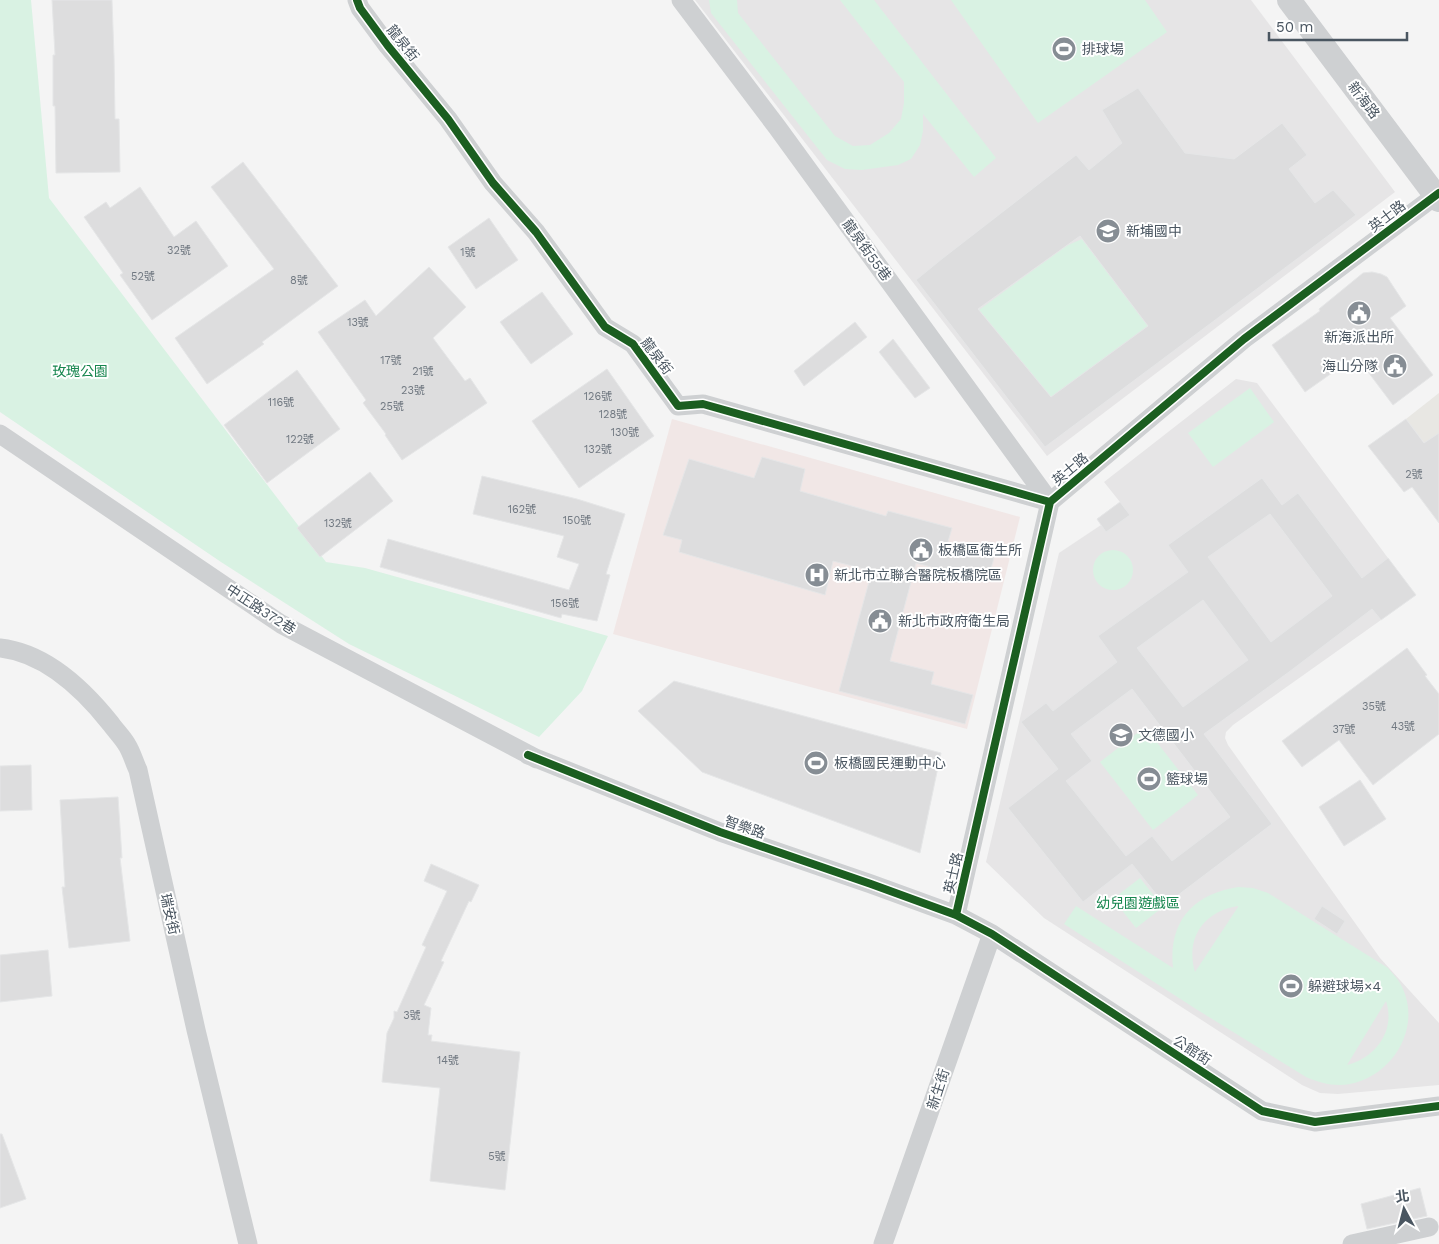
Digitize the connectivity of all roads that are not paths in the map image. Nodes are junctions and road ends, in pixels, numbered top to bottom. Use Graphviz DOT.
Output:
graph roads {
  1 [pos="357,0"];
  2 [pos="681,0"];
  3 [pos="1289,0"];
  4 [pos="1438,196"];
  5 [pos="0,434"];
  6 [pos="1050,502"];
  7 [pos="0,648"];
  8 [pos="532,757"];
  9 [pos="956,915"];
  10 [pos="992,934"];
  11 [pos="1439,1106"];
  12 [pos="1429,1227"];
  13 [pos="248,1244"];
  14 [pos="883,1244"];
  15 [pos="1352,1244"];
  1 -- 6 [label="street, 龍泉街"];
  2 -- 6 [label="street, 龍泉街55巷"];
  3 -- 4 [label="street, 新海路"];
  4 -- 6 [label="street, 英士路"];
  5 -- 8 [label="street, 中正路372巷"];
  6 -- 9 [label="street, 英士路"];
  7 -- 13 [label="street, 瑞安街"];
  8 -- 9 [label="street, 智樂路"];
  9 -- 10 [label="street, 公館街"];
  10 -- 11 [label="street, 公館街"];
  10 -- 14 [label="street, 新生街"];
  12 -- 15 [label="street"];
}
